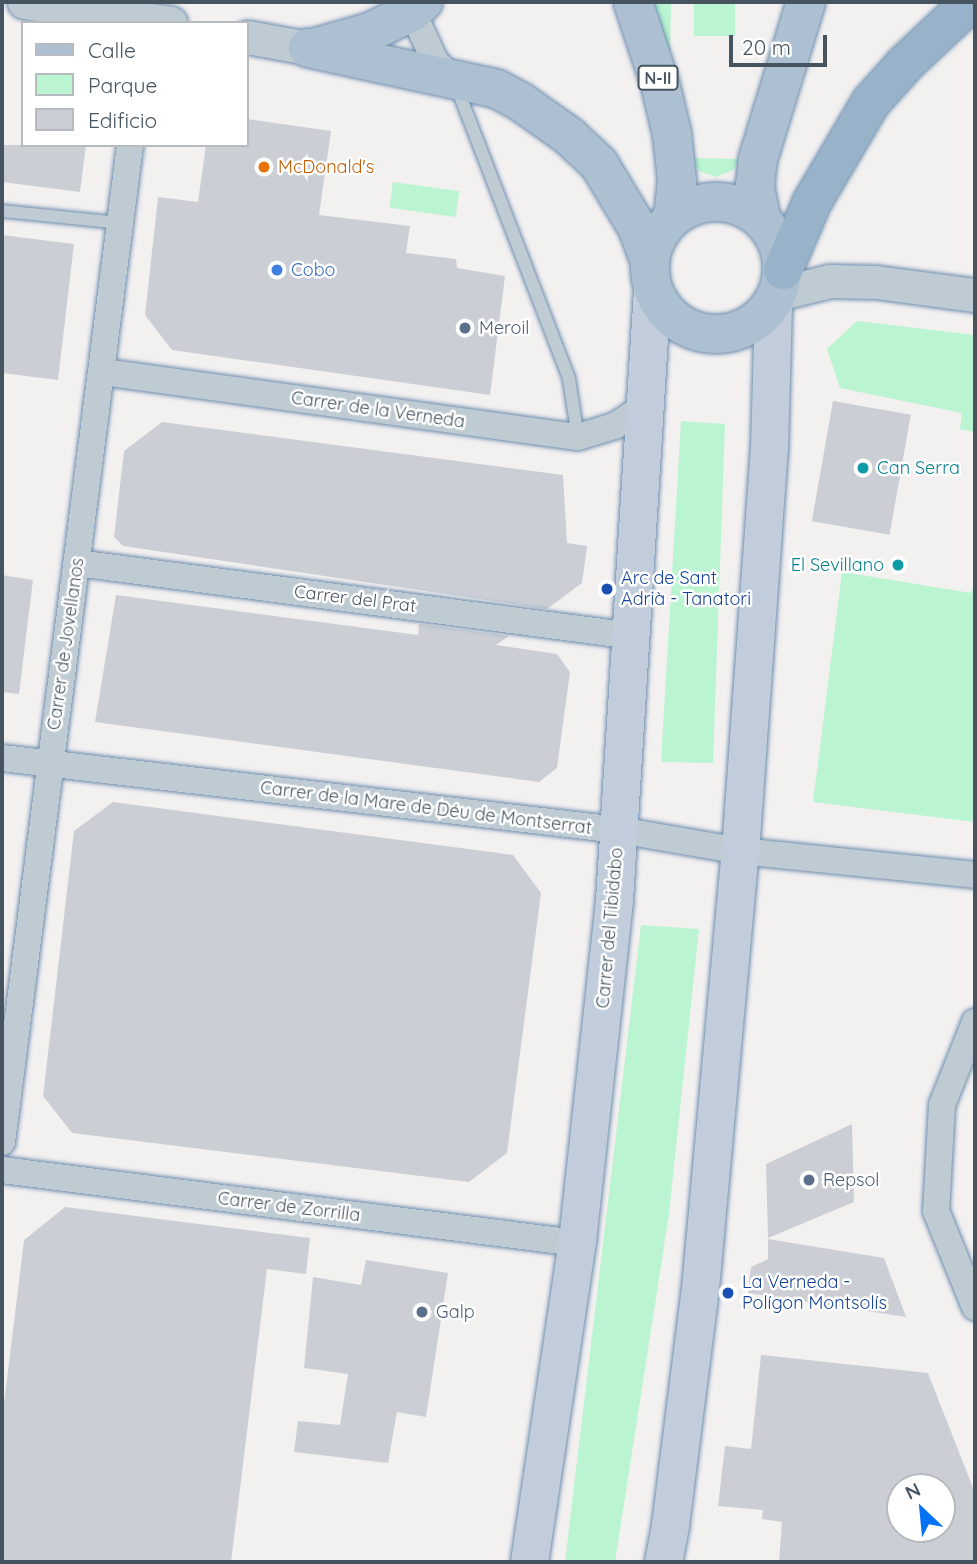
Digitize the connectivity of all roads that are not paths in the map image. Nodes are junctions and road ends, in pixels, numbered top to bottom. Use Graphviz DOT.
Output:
graph roads {
  1 [pos="24,2"];
  2 [pos="633,2"];
  3 [pos="806,2"];
  4 [pos="414,5"];
  5 [pos="962,10"];
  6 [pos="152,16"];
  7 [pos="248,37"];
  8 [pos="309,48"];
  9 [pos="454,81"];
  10 [pos="130,147"];
  11 [pos="2,211"];
  12 [pos="673,216"];
  13 [pos="761,218"];
  14 [pos="120,223"];
  15 [pos="651,275"];
  16 [pos="777,289"];
  17 [pos="975,295"];
  18 [pos="103,372"];
  19 [pos="646,405"];
  20 [pos="578,437"];
  21 [pos="77,563"];
  22 [pos="633,636"];
  23 [pos="2,758"];
  24 [pos="49,765"];
  25 [pos="619,830"];
  26 [pos="740,851"];
  27 [pos="975,875"];
  28 [pos="975,1022"];
  29 [pos="2,1142"];
  30 [pos="2,1170"];
  31 [pos="577,1243"];
  32 [pos="975,1307"];
  33 [pos="529,1562"];
  34 [pos="663,1562"];
  1 -- 6 [label="street"];
  2 -- 12 [label="main road, N-II"];
  3 -- 13 [label="main road"];
  4 -- 8 [label="main road"];
  4 -- 9 [label="street"];
  5 -- 16 [label="highway"];
  7 -- 8 [label="street"];
  8 -- 9 [label="main road"];
  9 -- 15 [label="main road"];
  9 -- 20 [label="lane"];
  10 -- 14 [label="street, Carrer de Jovellanos"];
  11 -- 14 [label="lane"];
  12 -- 13 [label="main road"];
  12 -- 15 [label="main road, N-II"];
  13 -- 16 [label="main road"];
  14 -- 18 [label="street, Carrer de Jovellanos"];
  15 -- 16 [label="main road"];
  15 -- 19 [label="main road, Carrer del Tibidabo / N-II"];
  16 -- 17 [label="street"];
  16 -- 26 [label="main road"];
  18 -- 20 [label="street, Carrer de la Verneda"];
  18 -- 21 [label="street, Carrer de Jovellanos"];
  19 -- 20 [label="street, Carrer de la Verneda"];
  19 -- 22 [label="main road, Carrer del Tibidabo / N-II"];
  21 -- 22 [label="street, Carrer del Prat"];
  21 -- 24 [label="street, Carrer de Jovellanos"];
  22 -- 25 [label="main road, Carrer del Tibidabo / N-II"];
  23 -- 24 [label="street, Carrer de la Mare de Déu de Montserrat"];
  24 -- 25 [label="street, Carrer de la Mare de Déu de Montserrat"];
  24 -- 29 [label="street, Carrer de Jovellanos"];
  25 -- 26 [label="street, Carrer de la Mare de Déu de Montserrat"];
  25 -- 31 [label="main road, Carrer del Tibidabo / N-II"];
  26 -- 27 [label="street, Carrer de la Mare de Déu de Montserrat"];
  26 -- 34 [label="main road"];
  28 -- 32 [label="street"];
  30 -- 31 [label="street, Carrer de Zorrilla"];
  31 -- 33 [label="main road, Carrer del Tibidabo / N-II"];
}
